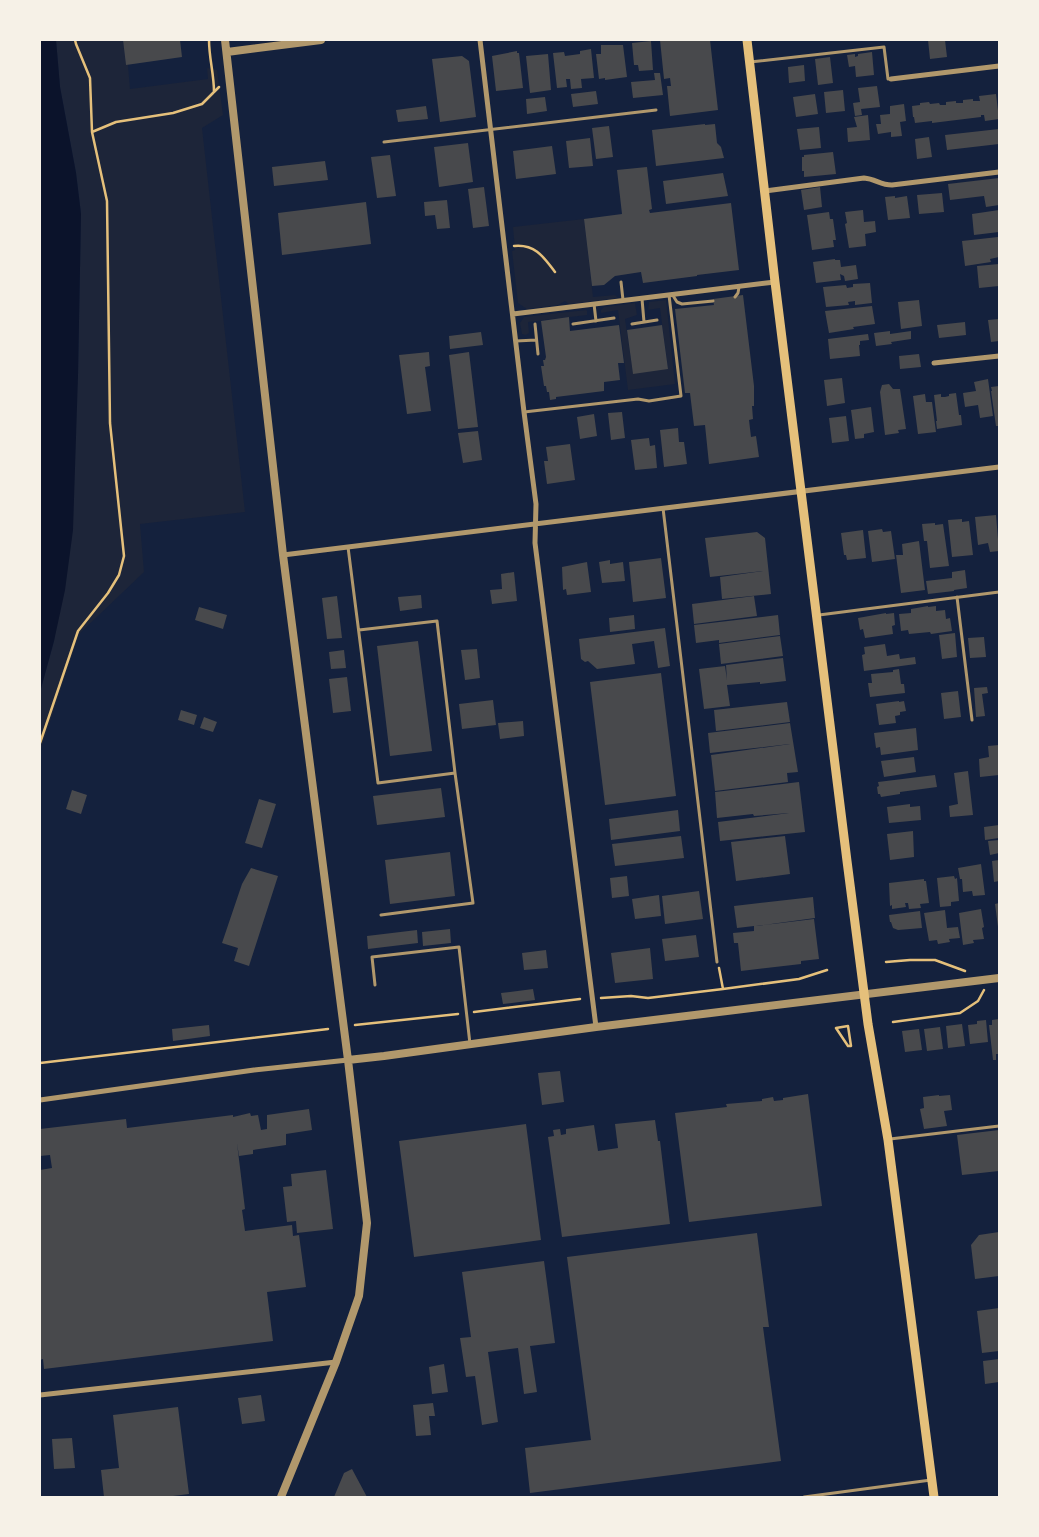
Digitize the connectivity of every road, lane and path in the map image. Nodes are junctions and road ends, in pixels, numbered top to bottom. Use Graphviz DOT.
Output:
graph roads {
  1 [pos="75,40"];
  2 [pos="209,40"];
  3 [pos="225,40"];
  4 [pos="321,40"];
  5 [pos="480,40"];
  6 [pos="747,40"];
  7 [pos="227,52"];
  8 [pos="750,62"];
  9 [pos="999,66"];
  10 [pos="229,78"];
  11 [pos="891,79"];
  12 [pos="214,92"];
  13 [pos="656,110"];
  14 [pos="490,130"];
  15 [pos="92,132"];
  16 [pos="384,142"];
  17 [pos="999,172"];
  18 [pos="765,190"];
  19 [pos="505,246"];
  20 [pos="555,272"];
  21 [pos="621,282"];
  22 [pos="775,282"];
  23 [pos="739,286"];
  24 [pos="670,294"];
  25 [pos="734,296"];
  26 [pos="642,298"];
  27 [pos="623,300"];
  28 [pos="713,301"];
  29 [pos="594,304"];
  30 [pos="513,314"];
  31 [pos="614,318"];
  32 [pos="657,320"];
  33 [pos="596,321"];
  34 [pos="644,322"];
  35 [pos="534,324"];
  36 [pos="573,324"];
  37 [pos="632,324"];
  38 [pos="536,340"];
  39 [pos="516,342"];
  40 [pos="538,354"];
  41 [pos="999,356"];
  42 [pos="934,363"];
  43 [pos="524,412"];
  44 [pos="999,467"];
  45 [pos="801,491"];
  46 [pos="663,508"];
  47 [pos="536,524"];
  48 [pos="348,547"];
  49 [pos="283,554"];
  50 [pos="999,592"];
  51 [pos="956,597"];
  52 [pos="816,615"];
  53 [pos="359,630"];
  54 [pos="972,720"];
  55 [pos="40,743"];
  56 [pos="455,773"];
  57 [pos="380,914"];
  58 [pos="717,962"];
  59 [pos="886,962"];
  60 [pos="720,970"];
  61 [pos="827,970"];
  62 [pos="999,978"];
  63 [pos="990,979"];
  64 [pos="375,984"];
  65 [pos="723,989"];
  66 [pos="865,994"];
  67 [pos="599,998"];
  68 [pos="893,1022"];
  69 [pos="848,1026"];
  70 [pos="596,1027"];
  71 [pos="328,1029"];
  72 [pos="470,1045"];
  73 [pos="348,1060"];
  74 [pos="40,1063"];
  75 [pos="40,1100"];
  76 [pos="999,1126"];
  77 [pos="888,1140"];
  78 [pos="336,1362"];
  79 [pos="40,1395"];
  80 [pos="932,1480"];
  81 [pos="281,1497"];
  82 [pos="804,1497"];
  83 [pos="934,1497"];
  1 -- 15 [label="path"];
  2 -- 12 [label="path"];
  3 -- 7 [label="street"];
  4 -- 7 [label="street"];
  5 -- 14 [label="street"];
  6 -- 8 [label="main road"];
  7 -- 10 [label="street"];
  8 -- 11 [label="lane"];
  8 -- 18 [label="main road"];
  9 -- 11 [label="street"];
  10 -- 12 [label="path"];
  10 -- 49 [label="street"];
  12 -- 15 [label="path"];
  13 -- 14 [label="lane"];
  14 -- 16 [label="lane"];
  14 -- 19 [label="street"];
  15 -- 55 [label="path"];
  17 -- 18 [label="street"];
  18 -- 22 [label="main road"];
  19 -- 20 [label="path"];
  19 -- 30 [label="street"];
  21 -- 27 [label="lane"];
  22 -- 23 [label="street"];
  22 -- 45 [label="main road"];
  23 -- 24 [label="street"];
  23 -- 25 [label="lane"];
  24 -- 26 [label="street"];
  24 -- 28 [label="lane"];
  24 -- 43 [label="lane"];
  26 -- 27 [label="street"];
  26 -- 34 [label="lane"];
  27 -- 29 [label="street"];
  29 -- 30 [label="street"];
  29 -- 33 [label="lane"];
  30 -- 39 [label="street"];
  31 -- 33 [label="lane"];
  32 -- 34 [label="lane"];
  33 -- 36 [label="lane"];
  34 -- 37 [label="lane"];
  35 -- 38 [label="lane"];
  38 -- 39 [label="lane"];
  38 -- 40 [label="lane"];
  39 -- 43 [label="street"];
  41 -- 42 [label="street"];
  43 -- 47 [label="street"];
  44 -- 45 [label="street"];
  45 -- 46 [label="street"];
  45 -- 52 [label="main road"];
  46 -- 47 [label="street"];
  46 -- 58 [label="lane"];
  47 -- 48 [label="street"];
  47 -- 70 [label="street"];
  48 -- 49 [label="street"];
  48 -- 53 [label="lane"];
  49 -- 73 [label="street"];
  50 -- 51 [label="lane"];
  51 -- 52 [label="lane"];
  51 -- 54 [label="lane"];
  52 -- 66 [label="main road"];
  53 -- 56 [label="lane"];
  53 -- 56 [label="lane"];
  56 -- 57 [label="lane"];
  59 -- 63 [label="path"];
  60 -- 65 [label="path"];
  61 -- 65 [label="path"];
  62 -- 63 [label="street"];
  63 -- 66 [label="street"];
  63 -- 68 [label="path"];
  64 -- 72 [label="lane"];
  65 -- 67 [label="path"];
  66 -- 70 [label="street"];
  66 -- 77 [label="main road"];
  69 -- 69 [label="path"];
  70 -- 72 [label="street"];
  71 -- 74 [label="path"];
  72 -- 73 [label="street"];
  73 -- 75 [label="street"];
  73 -- 78 [label="street"];
  76 -- 77 [label="lane"];
  77 -- 80 [label="main road"];
  78 -- 79 [label="street"];
  78 -- 81 [label="street"];
  80 -- 82 [label="lane"];
  80 -- 83 [label="main road"];
}
